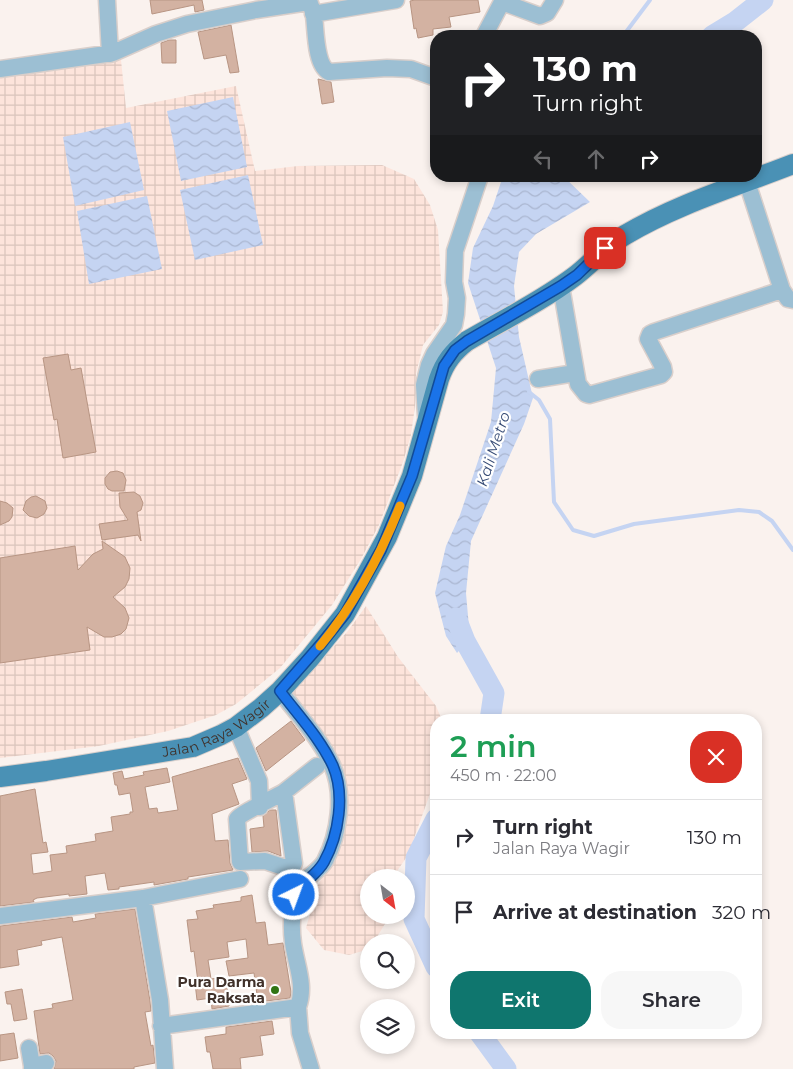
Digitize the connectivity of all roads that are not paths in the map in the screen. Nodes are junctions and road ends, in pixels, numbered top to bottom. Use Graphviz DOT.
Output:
graph roads {
  1 [pos="108,0"];
  2 [pos="396,0"];
  3 [pos="555,0"];
  4 [pos="502,1"];
  5 [pos="311,5"];
  6 [pos="487,30"];
  7 [pos="110,54"];
  8 [pos="0,69"];
  9 [pos="430,76"];
  10 [pos="793,164"];
  11 [pos="762,176"];
  12 [pos="478,182"];
  13 [pos="747,182"];
  14 [pos="561,286"];
  15 [pos="788,295"];
  16 [pos="575,373"];
  17 [pos="538,379"];
  18 [pos="426,423"];
  19 [pos="280,691"];
  20 [pos="236,726"];
  21 [pos="317,766"];
  22 [pos="0,776"];
  23 [pos="258,781"];
  24 [pos="279,795"];
  25 [pos="260,807"];
  26 [pos="240,878"];
  27 [pos="143,898"];
  28 [pos="0,916"];
  29 [pos="298,1006"];
  30 [pos="161,1026"];
  31 [pos="29,1048"];
  32 [pos="37,1066"];
  33 [pos="165,1069"];
  34 [pos="311,1069"];
  1 -- 7 [label="street"];
  2 -- 5 [label="street"];
  3 -- 4 [label="street"];
  4 -- 6 [label="street"];
  5 -- 7 [label="street"];
  5 -- 9 [label="street"];
  7 -- 8 [label="street"];
  10 -- 11 [label="main road, Jalan Raya Wagir"];
  12 -- 18 [label="street"];
  13 -- 14 [label="main road, Jalan Raya Wagir"];
  13 -- 15 [label="street"];
  14 -- 16 [label="street"];
  14 -- 18 [label="main road, Jalan Raya Wagir"];
  15 -- 16 [label="street"];
  16 -- 17 [label="street"];
  18 -- 19 [label="main road, Jalan Raya Wagir"];
  19 -- 20 [label="main road, Jalan Raya Wagir"];
  19 -- 29 [label="street"];
  20 -- 22 [label="main road, Jalan Raya Wagir"];
  20 -- 23 [label="street"];
  21 -- 24 [label="street"];
  23 -- 24 [label="street"];
  23 -- 25 [label="street"];
  24 -- 25 [label="street"];
  24 -- 25 [label="street"];
  26 -- 27 [label="street"];
  27 -- 28 [label="street"];
  27 -- 30 [label="street"];
  29 -- 30 [label="street"];
  29 -- 34 [label="street"];
  30 -- 33 [label="street"];
  31 -- 32 [label="street"];
}
